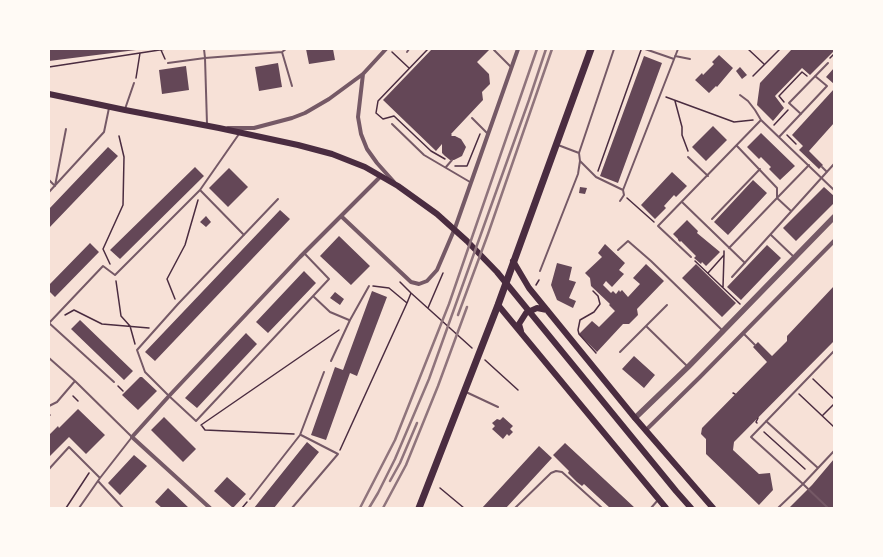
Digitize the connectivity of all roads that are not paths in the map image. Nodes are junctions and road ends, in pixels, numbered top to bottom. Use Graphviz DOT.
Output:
graph roads {
  1 [pos="204,49"];
  2 [pos="286,49"];
  3 [pos="386,49"];
  4 [pos="409,49"];
  5 [pos="518,49"];
  6 [pos="591,49"];
  7 [pos="614,49"];
  8 [pos="645,49"];
  9 [pos="678,49"];
  10 [pos="494,50"];
  11 [pos="282,52"];
  12 [pos="407,52"];
  13 [pos="675,56"];
  14 [pos="205,58"];
  15 [pos="690,59"];
  16 [pos="674,60"];
  17 [pos="168,63"];
  18 [pos="828,63"];
  19 [pos="512,68"];
  20 [pos="363,74"];
  21 [pos="815,76"];
  22 [pos="134,84"];
  23 [pos="292,86"];
  24 [pos="49,94"];
  25 [pos="740,95"];
  26 [pos="110,106"];
  27 [pos="125,110"];
  28 [pos="801,114"];
  29 [pos="472,118"];
  30 [pos="761,120"];
  31 [pos="392,124"];
  32 [pos="207,125"];
  33 [pos="219,128"];
  34 [pos="66,129"];
  35 [pos="240,132"];
  36 [pos="488,134"];
  37 [pos="780,137"];
  38 [pos="557,145"];
  39 [pos="737,146"];
  40 [pos="579,153"];
  41 [pos="690,158"];
  42 [pos="452,160"];
  43 [pos="580,161"];
  44 [pos="834,164"];
  45 [pos="808,165"];
  46 [pos="446,167"];
  47 [pos="822,167"];
  48 [pos="760,169"];
  49 [pos="827,172"];
  50 [pos="381,176"];
  51 [pos="708,176"];
  52 [pos="821,177"];
  53 [pos="49,180"];
  54 [pos="471,182"];
  55 [pos="55,186"];
  56 [pos="398,186"];
  57 [pos="200,190"];
  58 [pos="623,190"];
  59 [pos="834,190"];
  60 [pos="49,192"];
  61 [pos="278,198"];
  62 [pos="777,198"];
  63 [pos="620,201"];
  64 [pos="682,202"];
  65 [pos="791,211"];
  66 [pos="341,216"];
  67 [pos="834,218"];
  68 [pos="712,219"];
  69 [pos="244,235"];
  70 [pos="771,235"];
  71 [pos="834,241"];
  72 [pos="729,248"];
  73 [pos="618,250"];
  74 [pos="304,253"];
  75 [pos="690,257"];
  76 [pos="795,258"];
  77 [pos="514,261"];
  78 [pos="745,264"];
  79 [pos="540,271"];
  80 [pos="732,277"];
  81 [pos="369,286"];
  82 [pos="313,296"];
  83 [pos="498,305"];
  84 [pos="666,305"];
  85 [pos="547,310"];
  86 [pos="350,320"];
  87 [pos="49,323"];
  88 [pos="646,326"];
  89 [pos="723,331"];
  90 [pos="743,333"];
  91 [pos="523,336"];
  92 [pos="755,345"];
  93 [pos="834,351"];
  94 [pos="620,352"];
  95 [pos="49,358"];
  96 [pos="332,361"];
  97 [pos="688,367"];
  98 [pos="324,372"];
  99 [pos="75,381"];
  100 [pos="114,382"];
  101 [pos="464,392"];
  102 [pos="168,396"];
  103 [pos="49,406"];
  104 [pos="498,407"];
  105 [pos="636,418"];
  106 [pos="766,421"];
  107 [pos="646,430"];
  108 [pos="300,435"];
  109 [pos="132,437"];
  110 [pos="834,450"];
  111 [pos="818,468"];
  112 [pos="49,469"];
  113 [pos="100,478"];
  114 [pos="97,481"];
  115 [pos="803,484"];
  116 [pos="250,499"];
  117 [pos="658,500"];
  118 [pos="79,508"];
  119 [pos="123,508"];
  120 [pos="210,508"];
  121 [pos="292,508"];
  122 [pos="419,508"];
  123 [pos="515,508"];
  124 [pos="602,508"];
  125 [pos="651,508"];
  126 [pos="666,508"];
  127 [pos="691,508"];
  128 [pos="713,508"];
  129 [pos="778,508"];
  130 [pos="828,508"];
  1 -- 14 [label="lane"];
  2 -- 11 [label="lane"];
  3 -- 20 [label="street"];
  4 -- 12 [label="lane"];
  5 -- 19 [label="street"];
  6 -- 38 [label="main road"];
  7 -- 40 [label="lane"];
  8 -- 16 [label="lane"];
  9 -- 13 [label="lane"];
  10 -- 19 [label="lane"];
  11 -- 14 [label="lane"];
  11 -- 23 [label="lane"];
  13 -- 15 [label="lane"];
  13 -- 16 [label="lane"];
  14 -- 17 [label="lane"];
  14 -- 32 [label="lane"];
  16 -- 58 [label="lane"];
  18 -- 21 [label="lane"];
  19 -- 36 [label="street"];
  20 -- 33 [label="street"];
  20 -- 56 [label="street"];
  21 -- 28 [label="lane"];
  21 -- 28 [label="lane"];
  22 -- 27 [label="lane"];
  24 -- 26 [label="main road"];
  25 -- 30 [label="lane"];
  26 -- 27 [label="main road"];
  26 -- 55 [label="lane"];
  27 -- 32 [label="main road"];
  28 -- 37 [label="lane"];
  29 -- 36 [label="lane"];
  30 -- 37 [label="lane"];
  30 -- 39 [label="lane"];
  31 -- 46 [label="lane"];
  32 -- 33 [label="main road"];
  33 -- 35 [label="main road"];
  34 -- 55 [label="lane"];
  35 -- 50 [label="main road"];
  35 -- 57 [label="lane"];
  36 -- 54 [label="street"];
  37 -- 45 [label="lane"];
  38 -- 40 [label="lane"];
  38 -- 77 [label="main road"];
  39 -- 48 [label="lane"];
  39 -- 51 [label="lane"];
  40 -- 43 [label="lane"];
  41 -- 51 [label="lane"];
  42 -- 46 [label="lane"];
  43 -- 58 [label="lane"];
  43 -- 79 [label="lane"];
  44 -- 49 [label="lane"];
  45 -- 52 [label="lane"];
  45 -- 62 [label="lane"];
  46 -- 54 [label="lane"];
  47 -- 49 [label="lane"];
  48 -- 62 [label="lane"];
  48 -- 68 [label="lane"];
  49 -- 52 [label="lane"];
  50 -- 56 [label="main road"];
  50 -- 66 [label="street"];
  51 -- 64 [label="lane"];
  52 -- 59 [label="lane"];
  52 -- 65 [label="lane"];
  53 -- 55 [label="lane"];
  54 -- 66 [label="street"];
  55 -- 60 [label="lane"];
  56 -- 127 [label="main road"];
  57 -- 69 [label="lane"];
  57 -- 87 [label="lane"];
  58 -- 63 [label="lane"];
  61 -- 69 [label="lane"];
  62 -- 65 [label="lane"];
  62 -- 72 [label="lane"];
  64 -- 72 [label="lane"];
  64 -- 75 [label="lane"];
  65 -- 70 [label="lane"];
  66 -- 74 [label="street"];
  67 -- 76 [label="street"];
  69 -- 102 [label="lane"];
  70 -- 76 [label="lane"];
  70 -- 78 [label="lane"];
  71 -- 90 [label="street"];
  72 -- 78 [label="lane"];
  73 -- 89 [label="lane"];
  74 -- 82 [label="lane"];
  74 -- 102 [label="street"];
  76 -- 89 [label="street"];
  77 -- 83 [label="main road"];
  77 -- 85 [label="main road"];
  78 -- 80 [label="lane"];
  81 -- 86 [label="lane"];
  82 -- 86 [label="lane"];
  82 -- 102 [label="lane"];
  83 -- 91 [label="main road"];
  83 -- 101 [label="main road"];
  84 -- 88 [label="lane"];
  85 -- 91 [label="main road"];
  85 -- 105 [label="main road"];
  86 -- 96 [label="lane"];
  87 -- 100 [label="lane"];
  88 -- 94 [label="lane"];
  88 -- 97 [label="lane"];
  89 -- 97 [label="street"];
  90 -- 92 [label="lane"];
  90 -- 107 [label="street"];
  91 -- 117 [label="main road"];
  93 -- 106 [label="lane"];
  95 -- 99 [label="lane"];
  97 -- 105 [label="street"];
  98 -- 108 [label="lane"];
  99 -- 103 [label="lane"];
  99 -- 109 [label="lane"];
  101 -- 104 [label="lane"];
  101 -- 122 [label="main road"];
  102 -- 109 [label="street"];
  105 -- 107 [label="main road"];
  106 -- 111 [label="lane"];
  106 -- 115 [label="lane"];
  107 -- 128 [label="main road"];
  108 -- 116 [label="lane"];
  108 -- 121 [label="lane"];
  109 -- 113 [label="lane"];
  109 -- 120 [label="street"];
  110 -- 111 [label="lane"];
  111 -- 115 [label="lane"];
  112 -- 113 [label="lane"];
  113 -- 114 [label="lane"];
  114 -- 118 [label="lane"];
  114 -- 119 [label="lane"];
  115 -- 129 [label="lane"];
  115 -- 130 [label="lane"];
  117 -- 125 [label="lane"];
  117 -- 126 [label="main road"];
  123 -- 124 [label="lane"];
}
